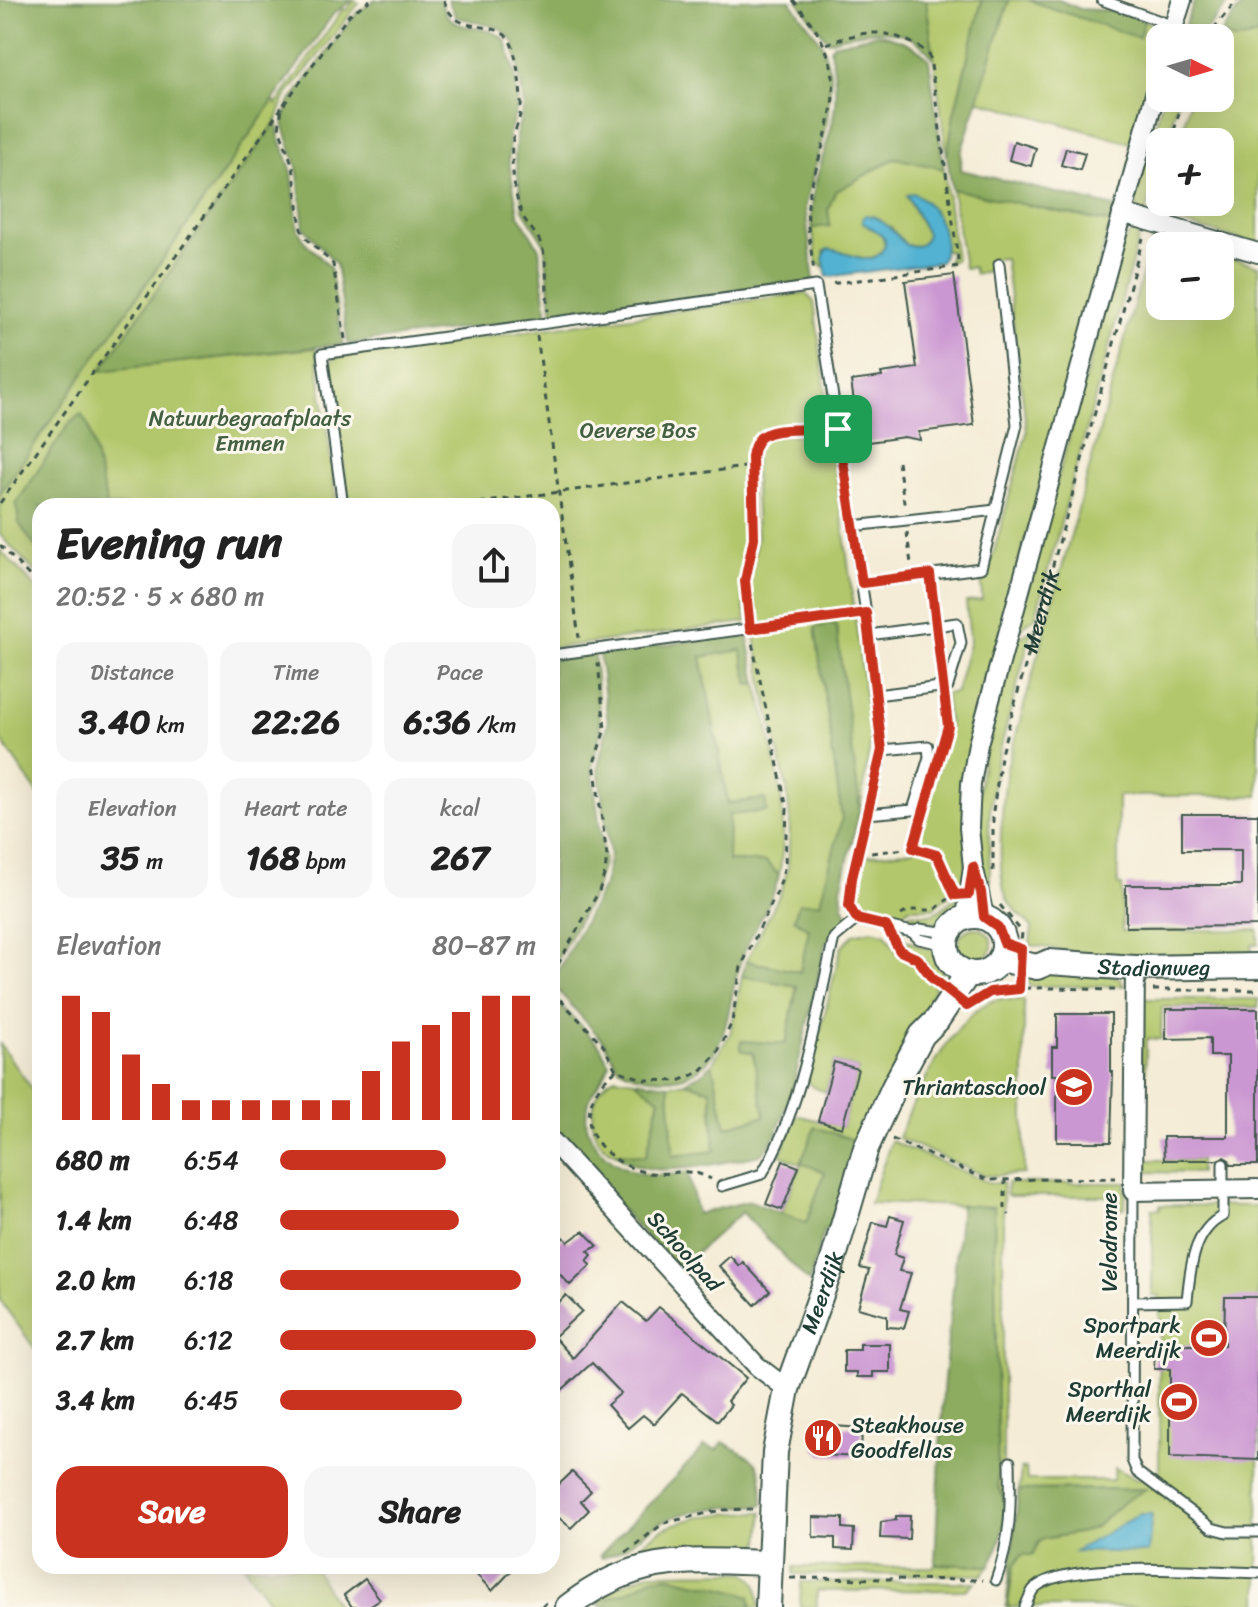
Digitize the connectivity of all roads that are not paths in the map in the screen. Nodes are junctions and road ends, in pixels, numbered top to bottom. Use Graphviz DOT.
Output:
graph roads {
  1 [pos="1102,0"];
  2 [pos="1182,0"];
  3 [pos="1154,24"];
  4 [pos="1174,24"];
  5 [pos="1150,112"];
  6 [pos="1122,213"];
  7 [pos="1258,253"];
  8 [pos="999,264"];
  9 [pos="342,498"];
  10 [pos="996,510"];
  11 [pos="853,526"];
  12 [pos="862,583"];
  13 [pos="866,613"];
  14 [pos="869,635"];
  15 [pos="560,654"];
  16 [pos="876,695"];
  17 [pos="882,750"];
  18 [pos="867,814"];
  19 [pos="857,919"];
  20 [pos="966,922"];
  21 [pos="1011,954"];
  22 [pos="1258,966"];
  23 [pos="1135,968"];
  24 [pos="560,1150"];
  25 [pos="1223,1164"];
  26 [pos="1133,1184"];
  27 [pos="722,1186"];
  28 [pos="1222,1189"];
  29 [pos="1258,1189"];
  30 [pos="1133,1302"];
  31 [pos="787,1389"];
  32 [pos="1010,1462"];
  33 [pos="1258,1532"];
  34 [pos="768,1563"];
  35 [pos="1258,1573"];
  36 [pos="996,1580"];
  37 [pos="562,1600"];
  38 [pos="768,1607"];
  39 [pos="1025,1607"];
  1 -- 3 [label="lane"];
  2 -- 4 [label="street"];
  5 -- 6 [label="street, Meerdijk"];
  6 -- 7 [label="street"];
  6 -- 20 [label="street, Meerdijk"];
  8 -- 10 [label="lane"];
  9 -- 11 [label="lane"];
  10 -- 11 [label="lane"];
  10 -- 12 [label="lane"];
  11 -- 12 [label="lane"];
  12 -- 13 [label="lane"];
  13 -- 14 [label="lane"];
  13 -- 15 [label="lane"];
  14 -- 16 [label="lane"];
  14 -- 16 [label="lane"];
  16 -- 17 [label="lane"];
  17 -- 18 [label="lane"];
  17 -- 18 [label="lane"];
  18 -- 19 [label="lane"];
  19 -- 20 [label="lane"];
  19 -- 27 [label="lane"];
  20 -- 21 [label="street"];
  20 -- 21 [label="street"];
  20 -- 31 [label="street, Meerdijk"];
  21 -- 23 [label="street, Stadionweg"];
  22 -- 23 [label="street, Stadionweg"];
  23 -- 26 [label="street, Velodrome"];
  24 -- 31 [label="street, Schoolpad"];
  25 -- 28 [label="lane"];
  26 -- 28 [label="street"];
  26 -- 30 [label="lane, Velodrome"];
  28 -- 29 [label="street"];
  28 -- 30 [label="lane"];
  30 -- 33 [label="lane, Velodrome"];
  31 -- 34 [label="street, Meerdijk"];
  32 -- 36 [label="lane"];
  34 -- 37 [label="street"];
  34 -- 38 [label="street, Meerdijk"];
  35 -- 39 [label="lane"];
}
